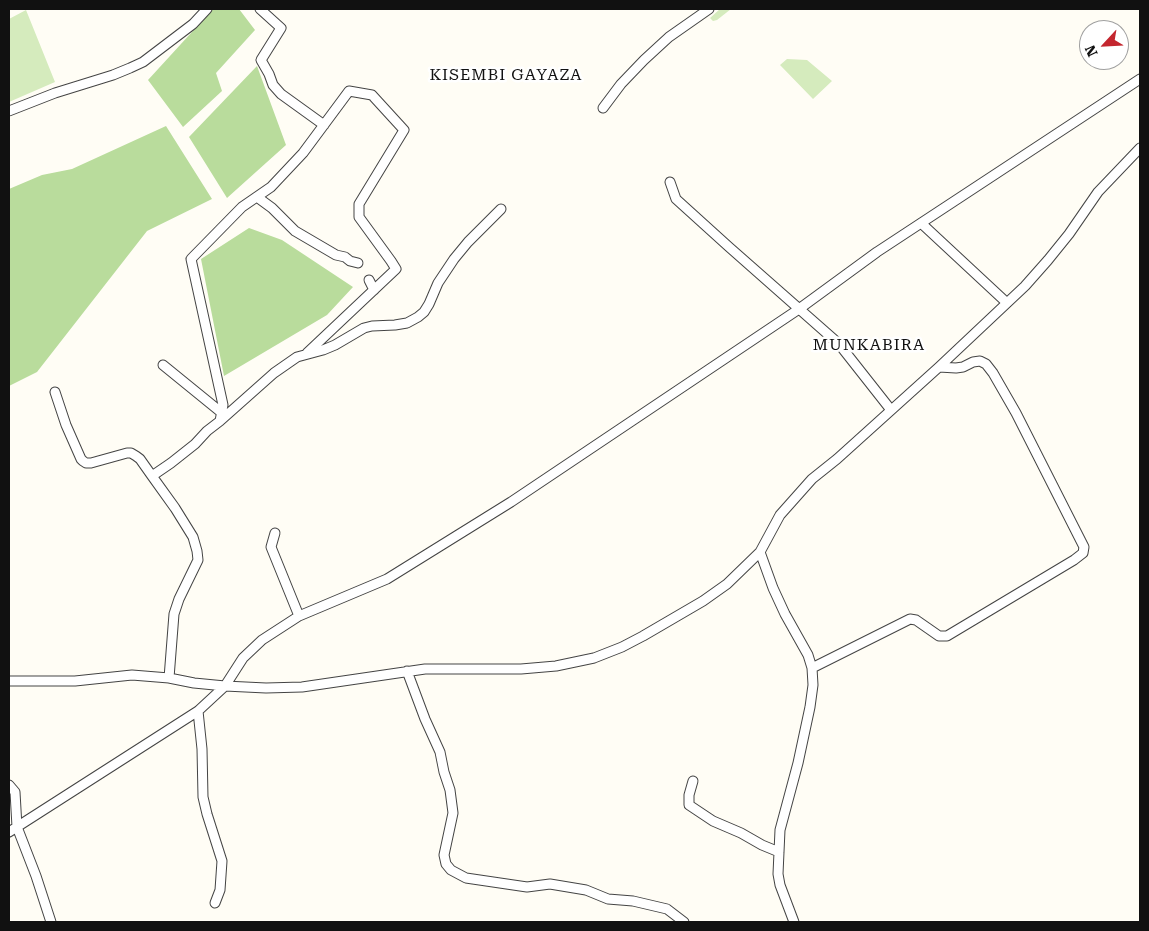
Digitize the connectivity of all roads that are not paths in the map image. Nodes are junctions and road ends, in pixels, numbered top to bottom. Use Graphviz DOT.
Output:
graph roads {
  1 [pos="207,9"];
  2 [pos="260,9"];
  3 [pos="709,9"];
  4 [pos="1140,79"];
  5 [pos="604,108"];
  6 [pos="9,110"];
  7 [pos="324,125"];
  8 [pos="1140,148"];
  9 [pos="670,182"];
  10 [pos="257,196"];
  11 [pos="501,209"];
  12 [pos="921,224"];
  13 [pos="358,263"];
  14 [pos="369,280"];
  15 [pos="374,290"];
  16 [pos="1007,303"];
  17 [pos="799,308"];
  18 [pos="307,353"];
  19 [pos="163,365"];
  20 [pos="939,368"];
  21 [pos="55,392"];
  22 [pos="891,410"];
  23 [pos="221,417"];
  24 [pos="152,476"];
  25 [pos="275,533"];
  26 [pos="760,552"];
  27 [pos="299,616"];
  28 [pos="812,668"];
  29 [pos="407,671"];
  30 [pos="169,678"];
  31 [pos="9,681"];
  32 [pos="225,686"];
  33 [pos="198,711"];
  34 [pos="693,781"];
  35 [pos="9,785"];
  36 [pos="17,827"];
  37 [pos="9,832"];
  38 [pos="779,852"];
  39 [pos="215,903"];
  40 [pos="51,922"];
  41 [pos="684,922"];
  42 [pos="794,922"];
  1 -- 6 [label="street"];
  2 -- 7 [label="street"];
  3 -- 5 [label="street"];
  4 -- 12 [label="street"];
  7 -- 10 [label="street"];
  7 -- 15 [label="street"];
  8 -- 16 [label="street"];
  9 -- 17 [label="street"];
  10 -- 13 [label="street"];
  10 -- 23 [label="street"];
  11 -- 18 [label="street"];
  12 -- 16 [label="street"];
  12 -- 17 [label="street"];
  14 -- 15 [label="street"];
  15 -- 18 [label="street"];
  16 -- 20 [label="street"];
  17 -- 22 [label="street"];
  17 -- 27 [label="street"];
  18 -- 23 [label="street"];
  19 -- 23 [label="street"];
  20 -- 22 [label="street"];
  20 -- 28 [label="street"];
  21 -- 24 [label="street"];
  22 -- 26 [label="street"];
  23 -- 24 [label="street"];
  24 -- 30 [label="street"];
  25 -- 27 [label="street"];
  26 -- 28 [label="street"];
  26 -- 29 [label="street"];
  27 -- 32 [label="street"];
  28 -- 38 [label="street"];
  29 -- 32 [label="street"];
  29 -- 41 [label="street"];
  30 -- 31 [label="street"];
  30 -- 32 [label="street"];
  32 -- 33 [label="street"];
  33 -- 36 [label="street"];
  33 -- 39 [label="street"];
  34 -- 38 [label="street"];
  35 -- 36 [label="street"];
  36 -- 37 [label="street"];
  36 -- 40 [label="street"];
  38 -- 42 [label="street"];
}
